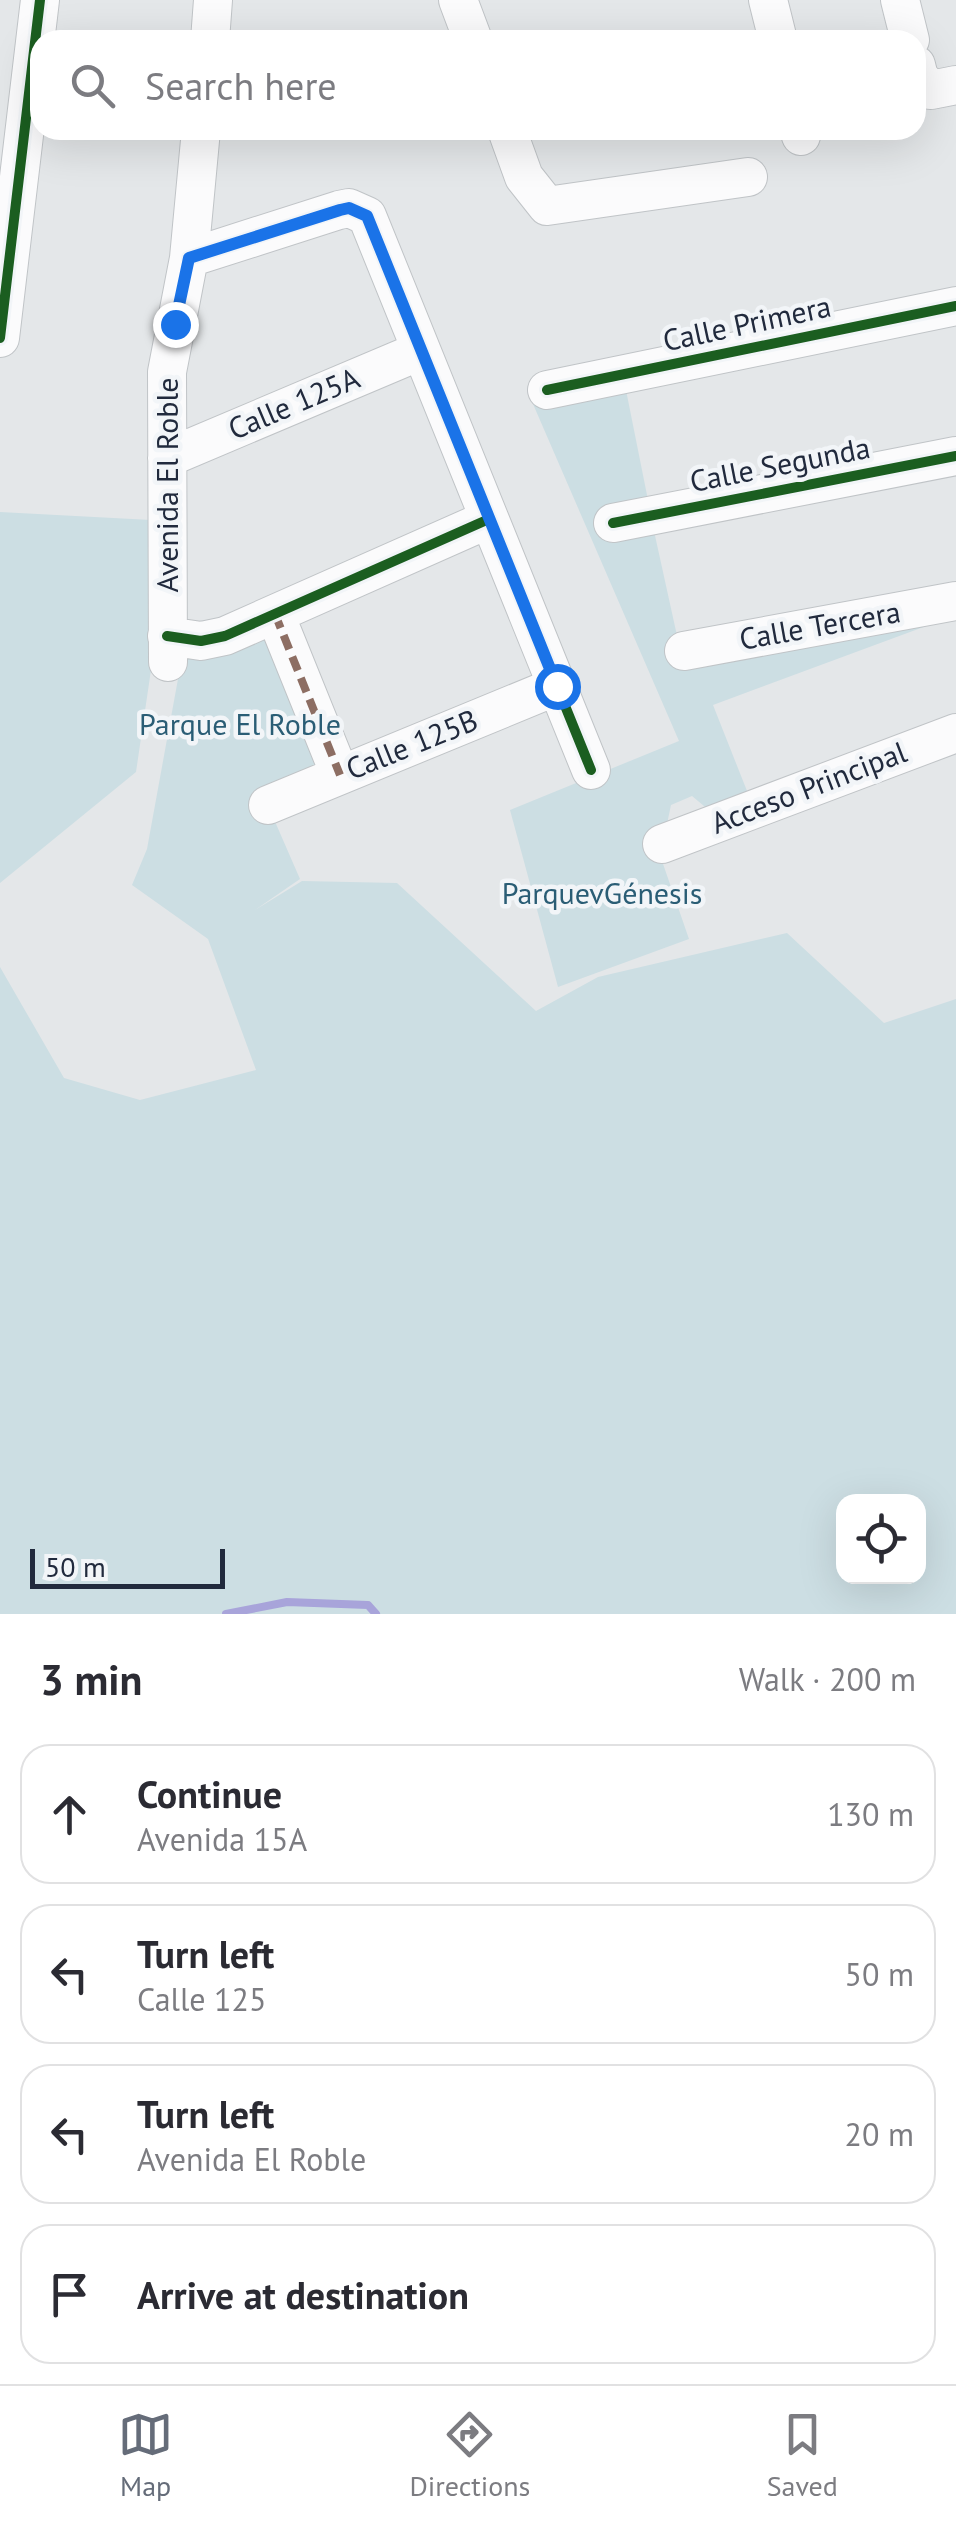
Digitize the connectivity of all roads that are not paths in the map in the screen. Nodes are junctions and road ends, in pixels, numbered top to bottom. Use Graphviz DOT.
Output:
graph roads {
  1 [pos="40,0"];
  2 [pos="213,0"];
  3 [pos="458,0"];
  4 [pos="768,0"];
  5 [pos="900,0"];
  6 [pos="36,30"];
  7 [pos="211,30"];
  8 [pos="469,30"];
  9 [pos="776,30"];
  10 [pos="908,30"];
  11 [pos="30,84"];
  12 [pos="926,85"];
  13 [pos="956,85"];
  14 [pos="201,140"];
  15 [pos="511,140"];
  16 [pos="748,177"];
  17 [pos="189,258"];
  18 [pos="956,306"];
  19 [pos="0,338"];
  20 [pos="420,350"];
  21 [pos="547,390"];
  22 [pos="956,456"];
  23 [pos="167,458"];
  24 [pos="489,520"];
  25 [pos="613,524"];
  26 [pos="956,601"];
  27 [pos="275,614"];
  28 [pos="684,650"];
  29 [pos="557,686"];
  30 [pos="956,733"];
  31 [pos="592,770"];
  32 [pos="340,775"];
  33 [pos="268,804"];
  34 [pos="662,844"];
  1 -- 6 [label="street"];
  2 -- 7 [label="street"];
  3 -- 8 [label="street"];
  4 -- 9 [label="street"];
  5 -- 10 [label="street"];
  11 -- 19 [label="street"];
  12 -- 13 [label="street"];
  14 -- 17 [label="street, Avenida El Roble"];
  15 -- 16 [label="street"];
  17 -- 20 [label="street"];
  17 -- 23 [label="street, Avenida El Roble"];
  18 -- 21 [label="street, Calle Primera"];
  20 -- 23 [label="street, Calle 125A"];
  20 -- 24 [label="street"];
  22 -- 25 [label="street, Calle Segunda"];
  23 -- 27 [label="street, Avenida El Roble"];
  24 -- 27 [label="street"];
  24 -- 29 [label="street"];
  26 -- 28 [label="street, Calle Tercera"];
  27 -- 32 [label="street"];
  29 -- 31 [label="street"];
  29 -- 32 [label="street, Calle 125B"];
  30 -- 34 [label="street, Acceso Principal"];
  32 -- 33 [label="street, Calle 125B"];
}
